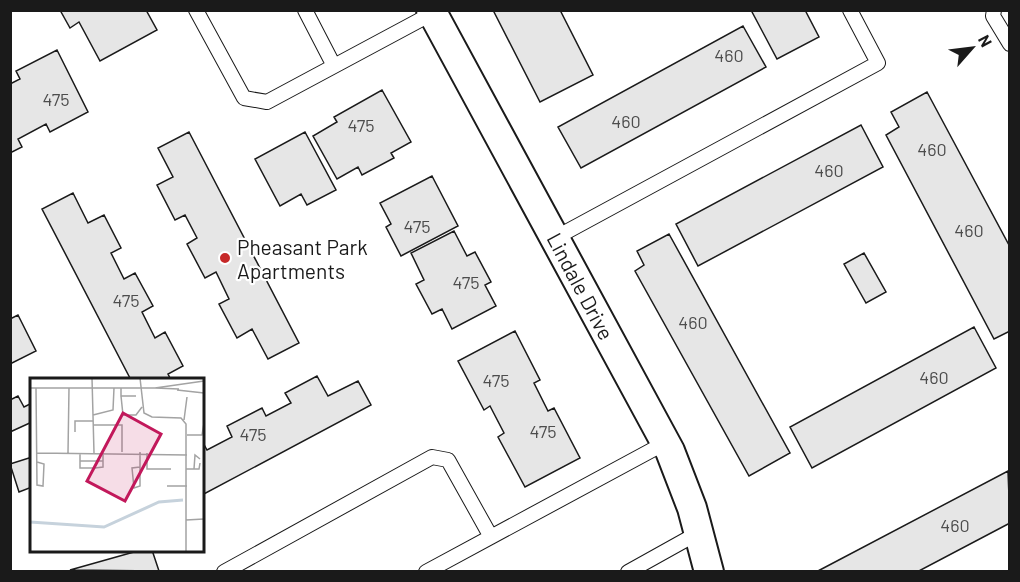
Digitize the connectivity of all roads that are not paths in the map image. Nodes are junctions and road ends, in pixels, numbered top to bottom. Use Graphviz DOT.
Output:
graph roads {
  1 [pos="196,10"];
  2 [pos="305,10"];
  3 [pos="850,10"];
  4 [pos="994,10"];
  5 [pos="432,12"];
  6 [pos="1010,44"];
  7 [pos="334,66"];
  8 [pos="555,238"];
  9 [pos="665,443"];
  10 [pos="698,533"];
  11 [pos="491,537"];
  12 [pos="224,572"];
  13 [pos="426,572"];
  14 [pos="628,572"];
  15 [pos="709,572"];
  1 -- 7 [label="lane"];
  2 -- 7 [label="lane"];
  3 -- 8 [label="lane"];
  4 -- 6 [label="lane"];
  5 -- 7 [label="lane"];
  5 -- 8 [label="street, Lindale Drive"];
  8 -- 9 [label="street, Lindale Drive"];
  9 -- 10 [label="street, Lindale Drive"];
  9 -- 11 [label="lane"];
  10 -- 14 [label="lane"];
  10 -- 15 [label="street, Lindale Drive"];
  11 -- 12 [label="lane"];
  11 -- 13 [label="lane"];
}
